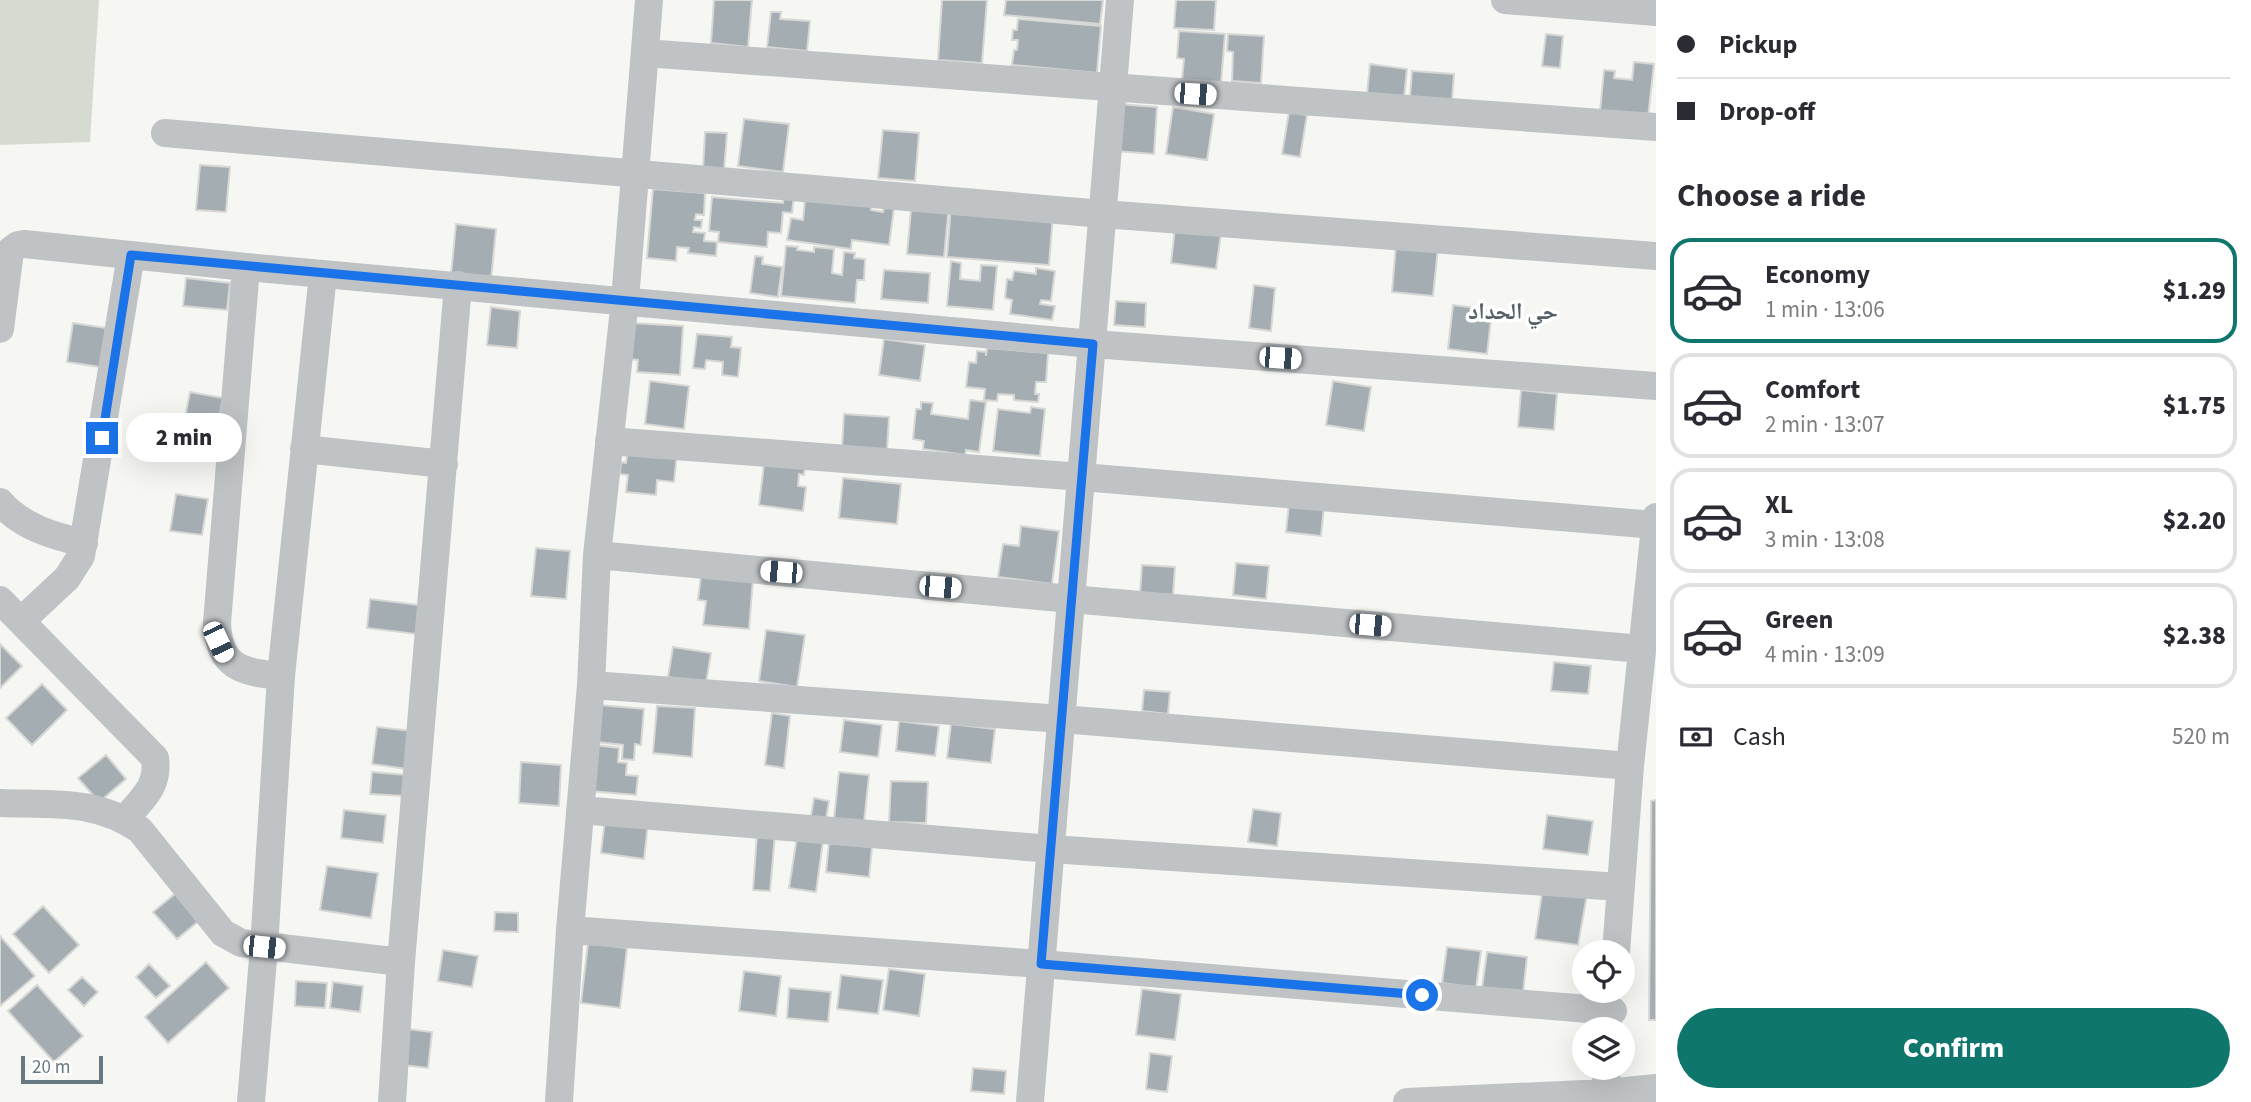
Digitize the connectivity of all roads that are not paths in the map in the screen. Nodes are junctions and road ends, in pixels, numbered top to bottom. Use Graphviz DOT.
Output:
graph roads {
  1 [pos="649,0"];
  2 [pos="1121,0"];
  3 [pos="1505,0"];
  4 [pos="1656,12"];
  5 [pos="645,53"];
  6 [pos="1113,88"];
  7 [pos="1656,127"];
  8 [pos="165,133"];
  9 [pos="635,174"];
  10 [pos="1103,214"];
  11 [pos="131,255"];
  12 [pos="1656,256"];
  13 [pos="246,267"];
  14 [pos="323,274"];
  15 [pos="458,285"];
  16 [pos="625,300"];
  17 [pos="0,329"];
  18 [pos="1093,344"];
  19 [pos="1656,386"];
  20 [pos="609,441"];
  21 [pos="304,449"];
  22 [pos="444,464"];
  23 [pos="1082,477"];
  24 [pos="0,502"];
  25 [pos="1656,517"];
  26 [pos="1655,525"];
  27 [pos="85,542"];
  28 [pos="597,555"];
  29 [pos="1071,599"];
  30 [pos="0,600"];
  31 [pos="21,621"];
  32 [pos="1642,649"];
  33 [pos="281,676"];
  34 [pos="592,685"];
  35 [pos="1062,719"];
  36 [pos="1644,732"];
  37 [pos="1629,766"];
  38 [pos="0,803"];
  39 [pos="580,810"];
  40 [pos="125,819"];
  41 [pos="1051,849"];
  42 [pos="1620,887"];
  43 [pos="570,930"];
  44 [pos="1617,940"];
  45 [pos="264,947"];
  46 [pos="401,962"];
  47 [pos="1041,964"];
  48 [pos="1612,1010"];
  49 [pos="1606,1080"];
  50 [pos="1645,1093"];
  51 [pos="251,1102"];
  52 [pos="392,1102"];
  53 [pos="559,1102"];
  54 [pos="1030,1102"];
  55 [pos="1407,1102"];
  1 -- 5 [label="street"];
  2 -- 6 [label="street"];
  3 -- 4 [label="street"];
  5 -- 6 [label="street"];
  5 -- 9 [label="street"];
  6 -- 7 [label="street"];
  6 -- 10 [label="street"];
  8 -- 9 [label="street"];
  9 -- 10 [label="street"];
  9 -- 16 [label="street"];
  10 -- 12 [label="street"];
  10 -- 18 [label="street"];
  11 -- 13 [label="street"];
  11 -- 17 [label="street"];
  11 -- 27 [label="street"];
  13 -- 14 [label="street"];
  13 -- 33 [label="street"];
  14 -- 15 [label="street"];
  14 -- 21 [label="street"];
  15 -- 16 [label="street"];
  15 -- 22 [label="street"];
  16 -- 18 [label="street"];
  16 -- 20 [label="street"];
  18 -- 19 [label="street"];
  18 -- 23 [label="street"];
  20 -- 23 [label="street"];
  20 -- 28 [label="street"];
  21 -- 22 [label="street"];
  21 -- 33 [label="street"];
  22 -- 46 [label="street"];
  23 -- 26 [label="street"];
  23 -- 29 [label="street"];
  24 -- 27 [label="street"];
  25 -- 26 [label="street"];
  26 -- 32 [label="street"];
  27 -- 31 [label="street"];
  28 -- 29 [label="street"];
  28 -- 34 [label="street"];
  29 -- 32 [label="street"];
  29 -- 35 [label="street"];
  30 -- 31 [label="street"];
  31 -- 40 [label="street"];
  32 -- 36 [label="street"];
  33 -- 45 [label="street"];
  34 -- 35 [label="street"];
  34 -- 39 [label="street"];
  35 -- 37 [label="street"];
  35 -- 41 [label="street"];
  36 -- 37 [label="street"];
  37 -- 42 [label="street"];
  38 -- 40 [label="street"];
  39 -- 41 [label="street"];
  39 -- 43 [label="street"];
  40 -- 45 [label="street"];
  41 -- 42 [label="street"];
  41 -- 47 [label="street"];
  42 -- 44 [label="street"];
  43 -- 47 [label="street"];
  43 -- 53 [label="street"];
  45 -- 46 [label="street"];
  45 -- 51 [label="street"];
  46 -- 52 [label="street"];
  47 -- 48 [label="street"];
  47 -- 54 [label="street"];
  49 -- 50 [label="street"];
  49 -- 55 [label="street"];
}
